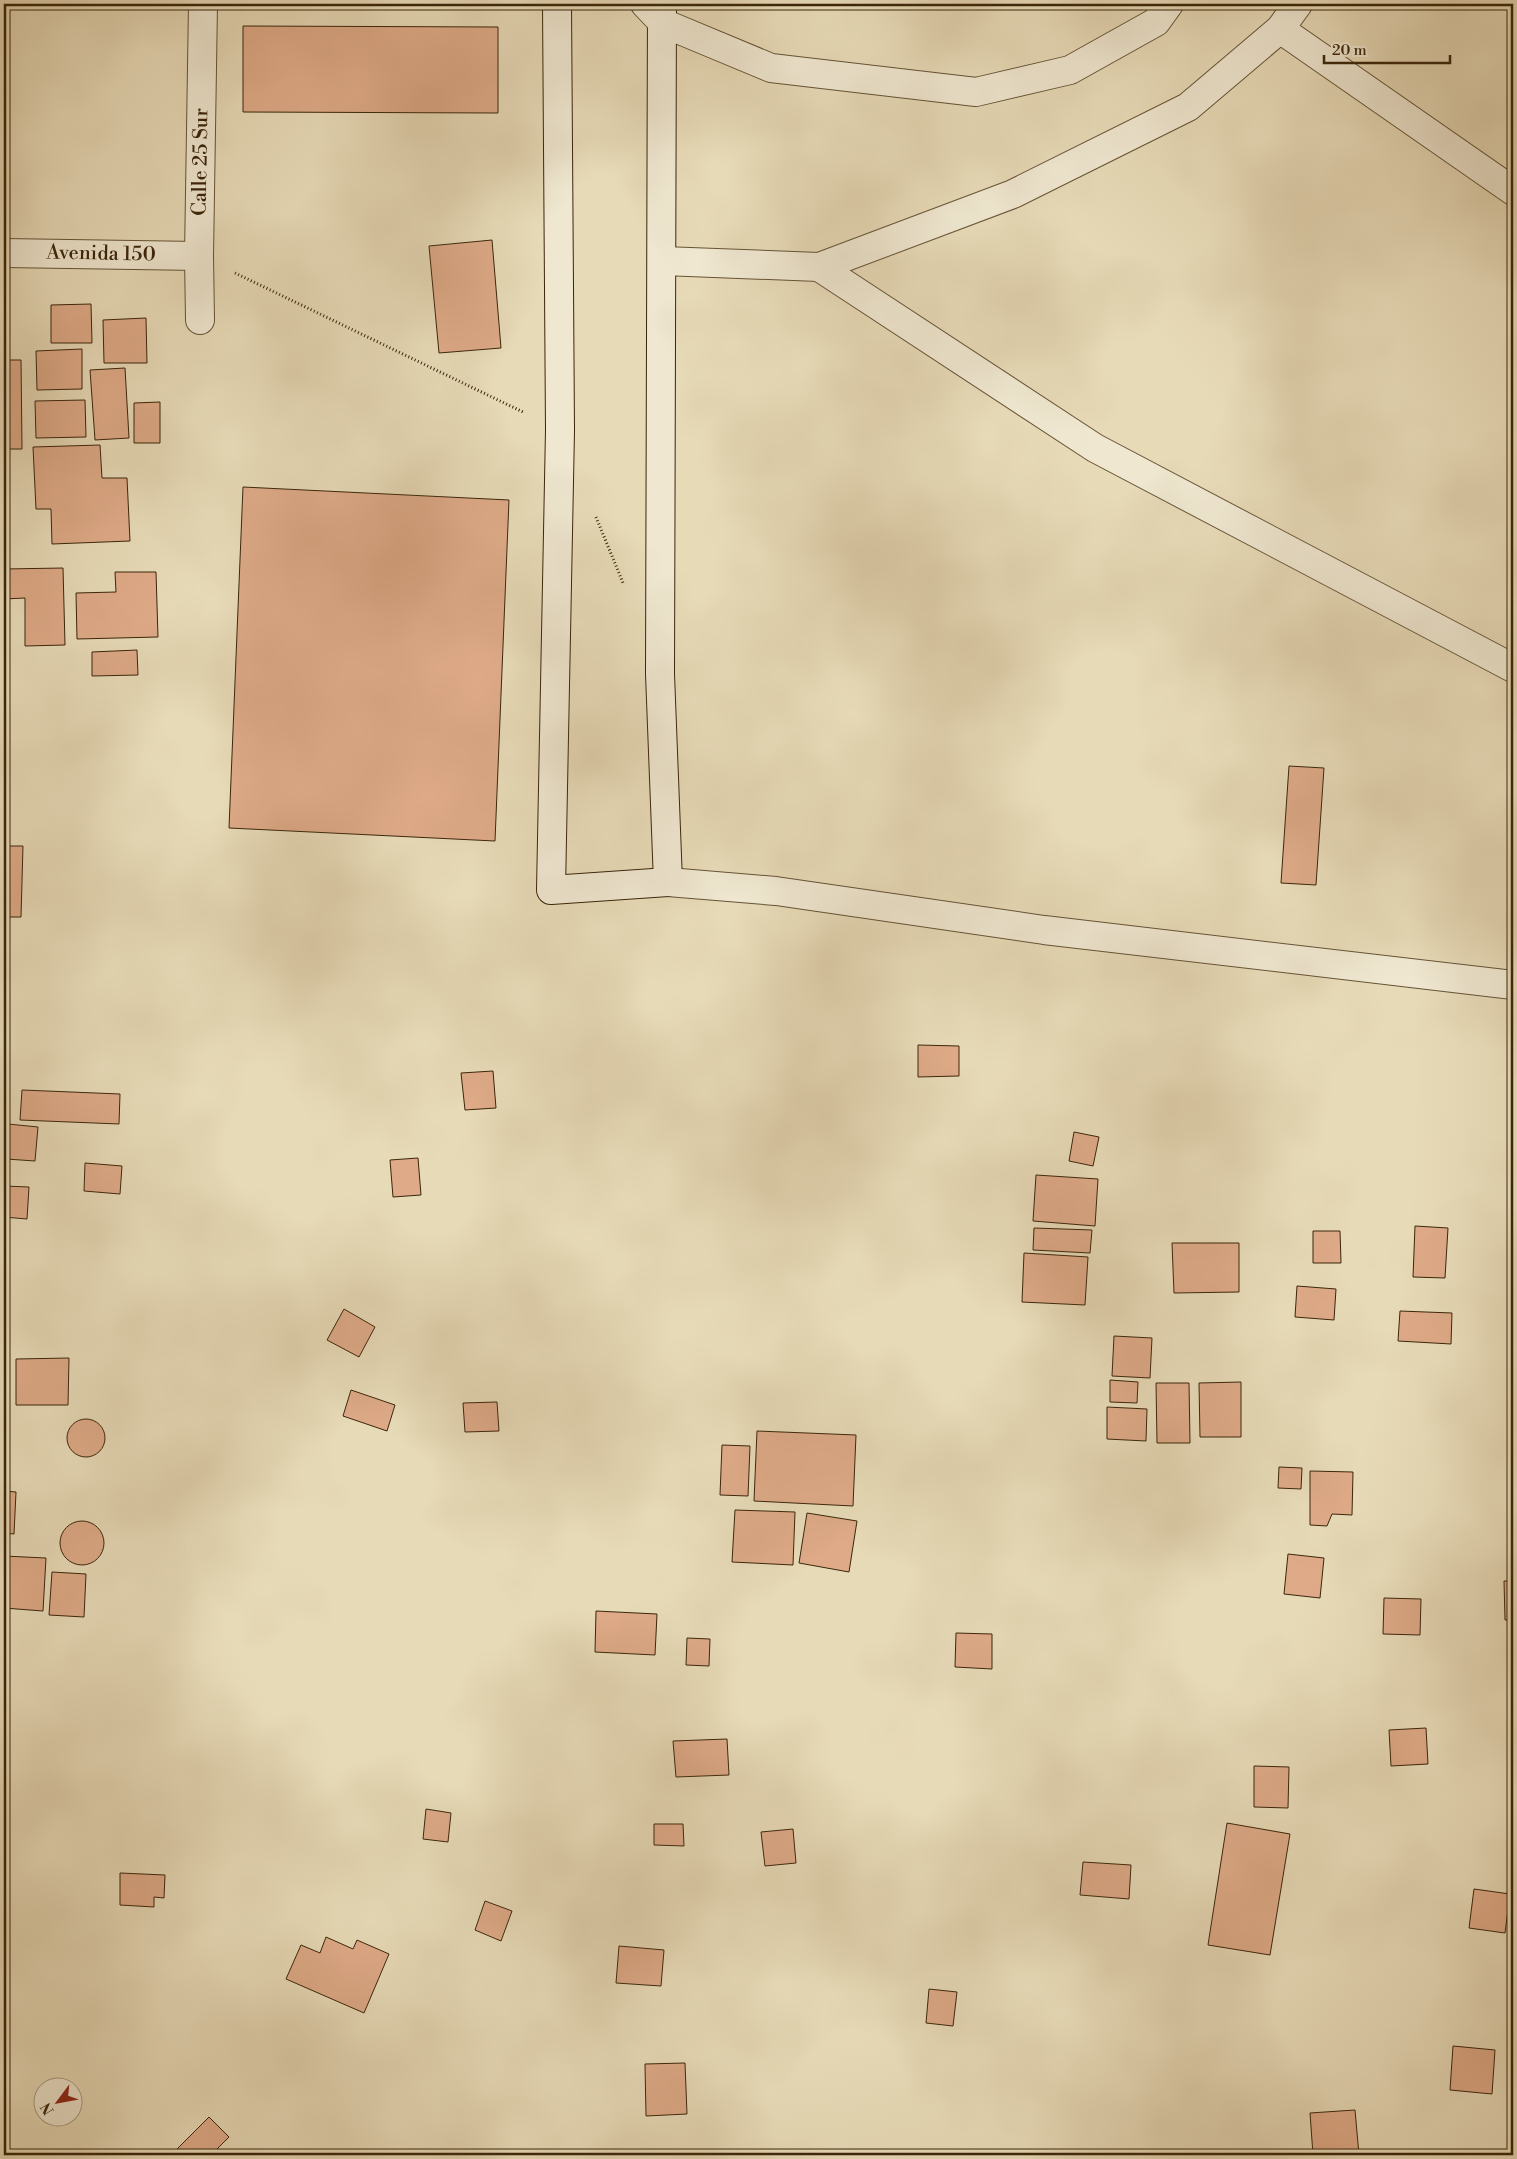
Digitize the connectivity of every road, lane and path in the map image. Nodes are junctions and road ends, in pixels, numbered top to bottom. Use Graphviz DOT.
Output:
graph roads {
  1 [pos="203,4"];
  2 [pos="557,4"];
  3 [pos="1169,4"];
  4 [pos="1298,4"];
  5 [pos="657,10"];
  6 [pos="1280,29"];
  7 [pos="1513,191"];
  8 [pos="4,253"];
  9 [pos="199,256"];
  10 [pos="663,261"];
  11 [pos="819,267"];
  12 [pos="200,320"];
  13 [pos="560,430"];
  14 [pos="594,512"];
  15 [pos="623,584"];
  16 [pos="1513,668"];
  17 [pos="668,882"];
  18 [pos="1513,985"];
  1 -- 9 [label="street, Calle 25 Sur"];
  2 -- 13 [label="street"];
  3 -- 5 [label="street"];
  4 -- 6 [label="street"];
  5 -- 10 [label="street"];
  6 -- 7 [label="street"];
  6 -- 11 [label="street"];
  8 -- 9 [label="street, Avenida 150"];
  9 -- 12 [label="street, Calle 25 Sur"];
  9 -- 13 [label="path"];
  10 -- 11 [label="street"];
  10 -- 17 [label="street"];
  11 -- 16 [label="street"];
  13 -- 17 [label="street"];
  14 -- 15 [label="path"];
  17 -- 18 [label="street"];
}
